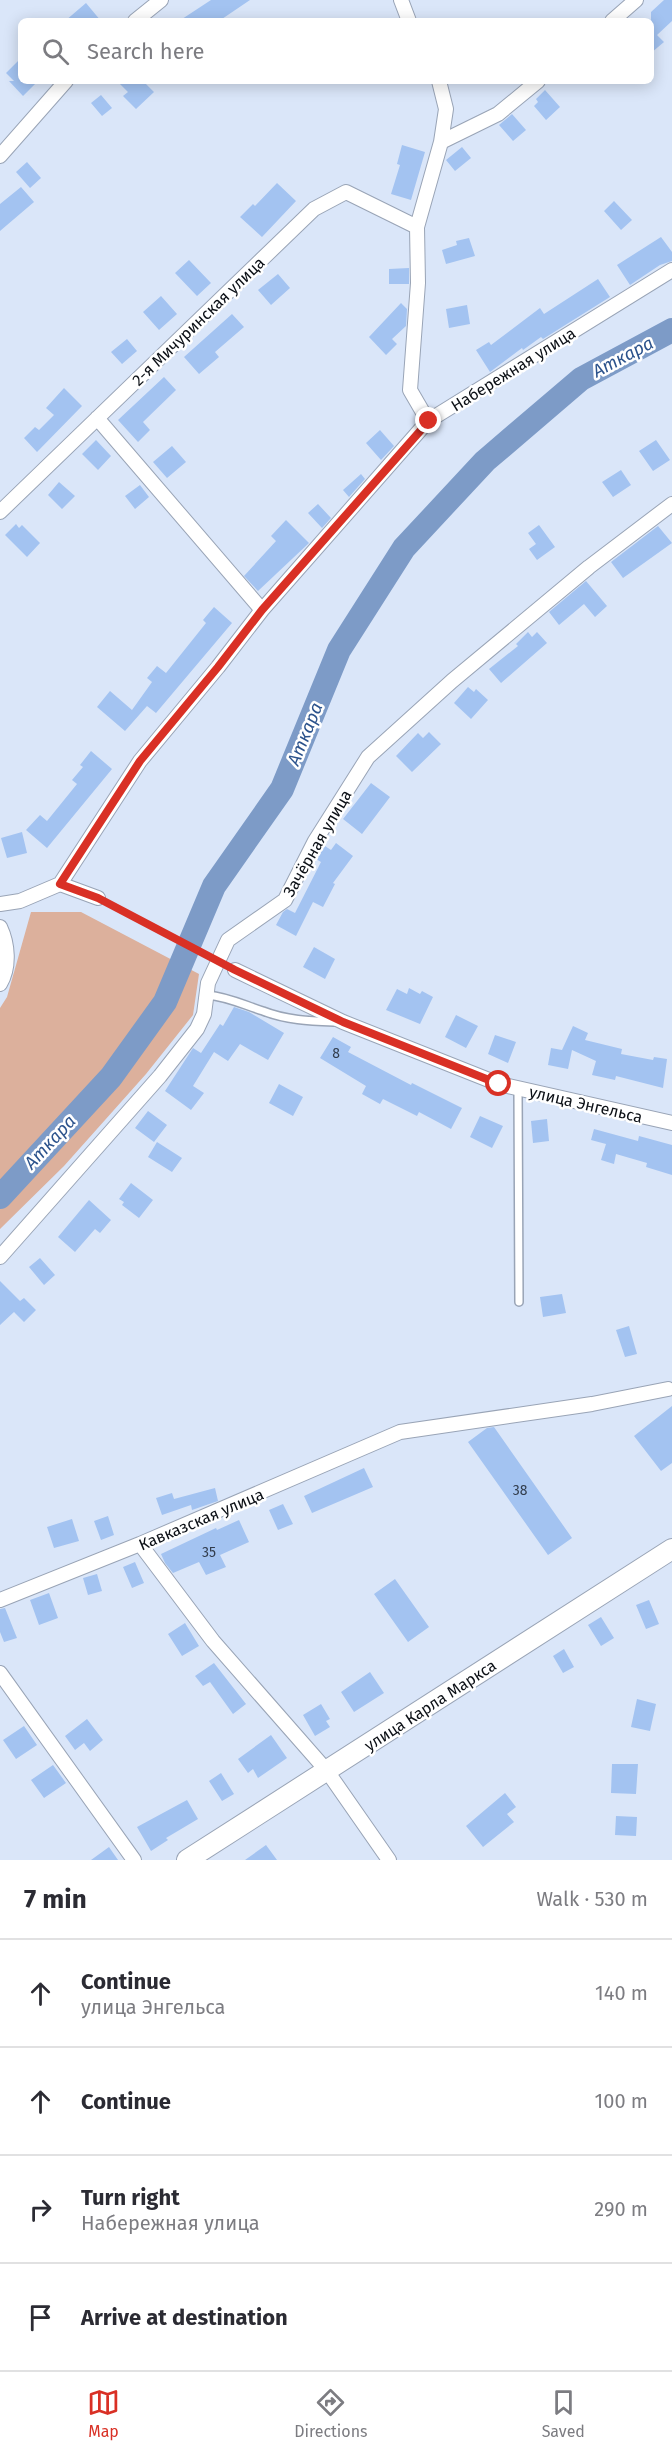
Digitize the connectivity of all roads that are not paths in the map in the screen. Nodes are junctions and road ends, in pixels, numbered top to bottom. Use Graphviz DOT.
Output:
graph roads {
  1 [pos="161,0"];
  2 [pos="401,0"];
  3 [pos="636,0"];
  4 [pos="139,18"];
  5 [pos="408,18"];
  6 [pos="615,18"];
  7 [pos="63,84"];
  8 [pos="440,84"];
  9 [pos="534,84"];
  10 [pos="441,142"];
  11 [pos="0,156"];
  12 [pos="417,227"];
  13 [pos="672,270"];
  14 [pos="97,418"];
  15 [pos="429,421"];
  16 [pos="672,504"];
  17 [pos="0,512"];
  18 [pos="262,610"];
  19 [pos="60,884"];
  20 [pos="98,898"];
  21 [pos="0,904"];
  22 [pos="0,927"];
  23 [pos="235,970"];
  24 [pos="0,984"];
  25 [pos="208,995"];
  26 [pos="343,1022"];
  27 [pos="518,1089"];
  28 [pos="672,1123"];
  29 [pos="0,1257"];
  30 [pos="519,1302"];
  31 [pos="668,1389"];
  32 [pos="140,1544"];
  33 [pos="672,1548"];
  34 [pos="0,1600"];
  35 [pos="0,1673"];
  36 [pos="327,1770"];
  37 [pos="134,1860"];
  38 [pos="187,1860"];
  39 [pos="389,1860"];
  1 -- 4 [label="street"];
  2 -- 5 [label="street"];
  3 -- 6 [label="street"];
  7 -- 11 [label="street"];
  8 -- 10 [label="street"];
  9 -- 10 [label="street"];
  10 -- 12 [label="street"];
  12 -- 14 [label="street, 2-я Мичуринская улица"];
  12 -- 15 [label="street"];
  13 -- 15 [label="street, Набережная улица"];
  14 -- 17 [label="street, 2-я Мичуринская улица"];
  14 -- 18 [label="street"];
  15 -- 18 [label="street, Набережная улица"];
  16 -- 25 [label="street, Зачёрная улица"];
  18 -- 19 [label="street, Набережная улица"];
  19 -- 20 [label="street"];
  19 -- 21 [label="street"];
  22 -- 24 [label="street"];
  23 -- 26 [label="street, улица Энгельса"];
  25 -- 26 [label="lane"];
  25 -- 29 [label="street, Зачёрная улица"];
  26 -- 27 [label="street, улица Энгельса"];
  27 -- 28 [label="street, улица Энгельса"];
  27 -- 30 [label="lane"];
  31 -- 32 [label="street, Кавказская улица"];
  32 -- 34 [label="street, Кавказская улица"];
  32 -- 36 [label="street"];
  33 -- 36 [label="street, улица Карла Маркса"];
  35 -- 37 [label="street"];
  36 -- 38 [label="street, улица Карла Маркса"];
  36 -- 39 [label="street"];
}
